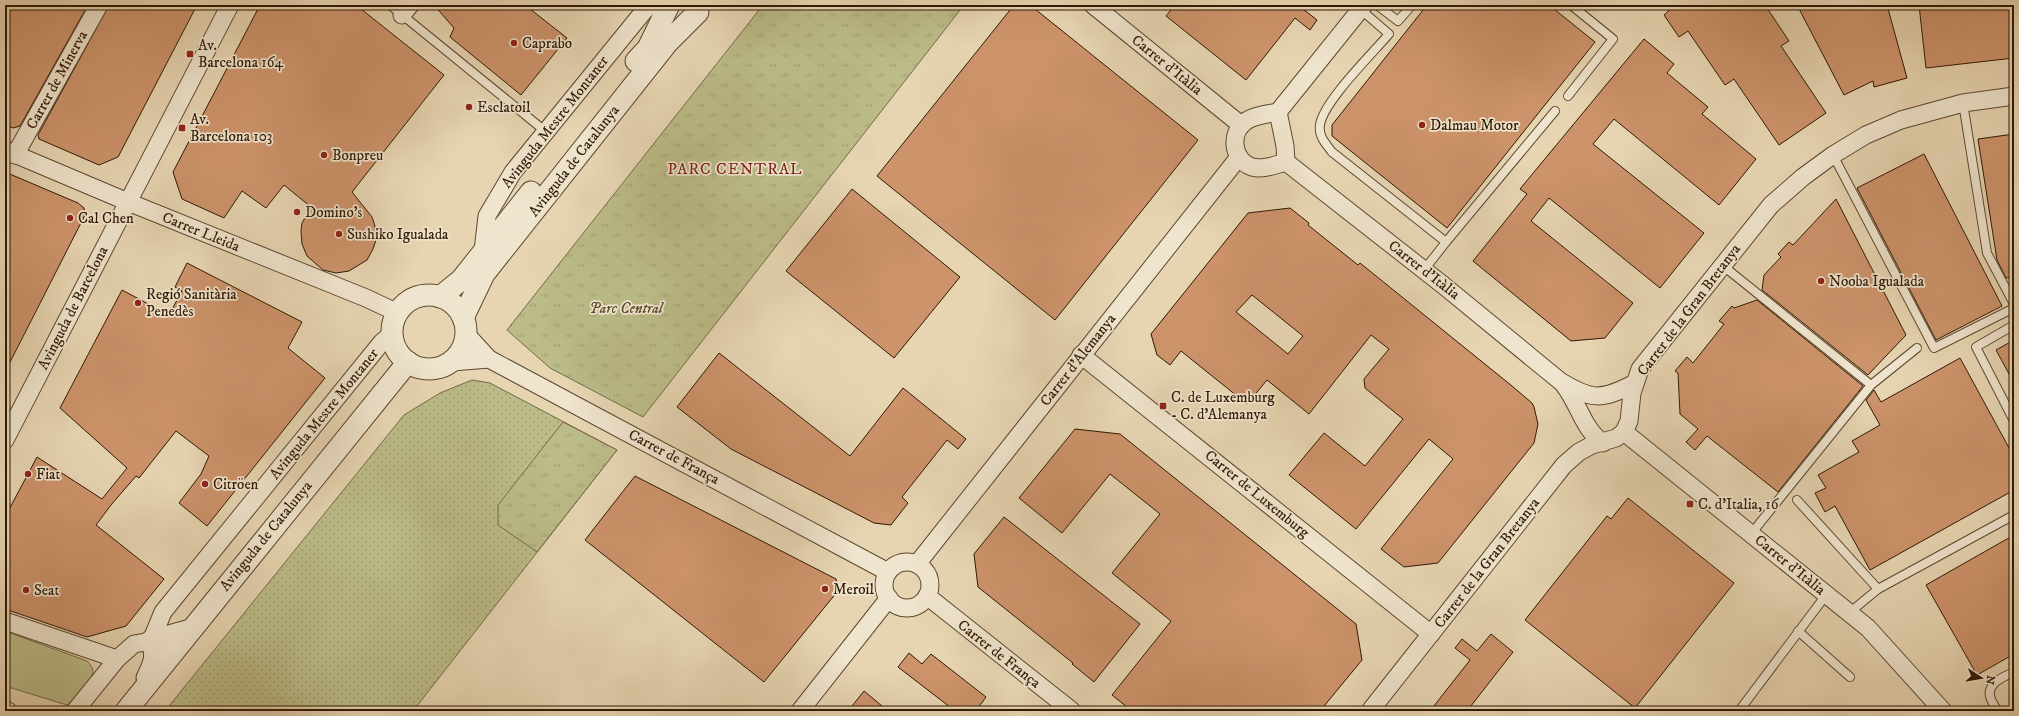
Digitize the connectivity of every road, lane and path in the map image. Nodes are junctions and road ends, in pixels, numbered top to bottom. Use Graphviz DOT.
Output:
graph roads {
  1 [pos="99,5"];
  2 [pos="230,5"];
  3 [pos="650,5"];
  4 [pos="669,5"];
  5 [pos="678,5"];
  6 [pos="1093,5"];
  7 [pos="1377,5"];
  8 [pos="1412,5"];
  9 [pos="1571,5"];
  10 [pos="1362,7"];
  11 [pos="401,8"];
  12 [pos="705,9"];
  13 [pos="1568,96"];
  14 [pos="2014,96"];
  15 [pos="1963,103"];
  16 [pos="1555,111"];
  17 [pos="1278,112"];
  18 [pos="1241,125"];
  19 [pos="545,131"];
  20 [pos="10,153"];
  21 [pos="1833,155"];
  22 [pos="1239,157"];
  23 [pos="1286,162"];
  24 [pos="128,202"];
  25 [pos="1446,242"];
  26 [pos="484,251"];
  27 [pos="1722,265"];
  28 [pos="1424,270"];
  29 [pos="440,297"];
  30 [pos="2014,304"];
  31 [pos="2014,308"];
  32 [pos="398,313"];
  33 [pos="2014,325"];
  34 [pos="465,326"];
  35 [pos="393,333"];
  36 [pos="1918,348"];
  37 [pos="1081,356"];
  38 [pos="489,359"];
  39 [pos="408,362"];
  40 [pos="452,362"];
  41 [pos="1560,381"];
  42 [pos="1635,384"];
  43 [pos="1871,385"];
  44 [pos="2014,421"];
  45 [pos="1624,432"];
  46 [pos="5,440"];
  47 [pos="1603,443"];
  48 [pos="1797,500"];
  49 [pos="2014,515"];
  50 [pos="1751,534"];
  51 [pos="917,564"];
  52 [pos="888,572"];
  53 [pos="1878,589"];
  54 [pos="1826,595"];
  55 [pos="927,596"];
  56 [pos="889,598"];
  57 [pos="1849,613"];
  58 [pos="5,622"];
  59 [pos="190,630"];
  60 [pos="1798,631"];
  61 [pos="1431,634"];
  62 [pos="151,641"];
  63 [pos="117,659"];
  64 [pos="2014,672"];
  65 [pos="1850,677"];
  66 [pos="140,692"];
  67 [pos="5,710"];
  68 [pos="8,711"];
  69 [pos="75,711"];
  70 [pos="126,711"];
  71 [pos="800,711"];
  72 [pos="1072,711"];
  73 [pos="1370,711"];
  74 [pos="1739,711"];
  75 [pos="1943,711"];
  76 [pos="1998,711"];
  1 -- 20 [label="street, Carrer de Minerva"];
  2 -- 24 [label="street, Avinguda de Barcelona"];
  3 -- 19 [label="street, Avinguda Mestre Montaner"];
  4 -- 26 [label="street, Avinguda de Catalunya"];
  5 -- 12 [label="street"];
  6 -- 18 [label="street, Carrer d'Itàlia"];
  7 -- 8 [label="lane"];
  9 -- 13 [label="lane"];
  10 -- 17 [label="street"];
  10 -- 25 [label="lane"];
  11 -- 19 [label="lane"];
  12 -- 34 [label="street, Avinguda de Catalunya"];
  14 -- 15 [label="street, Carrer de la Gran Bretanya"];
  15 -- 21 [label="street, Carrer de la Gran Bretanya"];
  15 -- 30 [label="lane"];
  16 -- 25 [label="lane"];
  17 -- 18 [label="street"];
  17 -- 23 [label="street"];
  18 -- 22 [label="street"];
  19 -- 26 [label="street, Avinguda Mestre Montaner"];
  20 -- 24 [label="street, Carrer Lleida"];
  21 -- 27 [label="street, Carrer de la Gran Bretanya"];
  21 -- 31 [label="lane"];
  22 -- 23 [label="street"];
  22 -- 37 [label="street, Carrer d'Alemanya"];
  23 -- 28 [label="street, Carrer d'Itàlia"];
  24 -- 32 [label="street, Carrer Lleida"];
  24 -- 46 [label="street, Avinguda de Barcelona"];
  25 -- 28 [label="lane"];
  26 -- 29 [label="street, Avinguda de Catalunya"];
  27 -- 42 [label="street, Carrer de la Gran Bretanya"];
  27 -- 43 [label="lane"];
  28 -- 41 [label="street, Carrer d'Itàlia"];
  29 -- 32 [label="street"];
  29 -- 34 [label="street"];
  32 -- 35 [label="street"];
  33 -- 44 [label="lane"];
  34 -- 38 [label="street, Carrer de França"];
  34 -- 40 [label="street"];
  35 -- 39 [label="street"];
  35 -- 62 [label="street, Avinguda Mestre Montaner"];
  36 -- 43 [label="lane"];
  37 -- 51 [label="street, Carrer d'Alemanya"];
  37 -- 61 [label="street, Carrer de Luxemburg"];
  38 -- 40 [label="street"];
  38 -- 52 [label="street, Carrer de França"];
  39 -- 40 [label="street"];
  39 -- 59 [label="street, Avinguda de Catalunya"];
  41 -- 42 [label="street, Carrer d'Itàlia"];
  41 -- 47 [label="street, Carrer d'Itàlia"];
  42 -- 45 [label="street, Carrer de la Gran Bretanya"];
  43 -- 50 [label="lane"];
  45 -- 47 [label="street, Carrer de la Gran Bretanya"];
  45 -- 50 [label="street, Carrer d'Itàlia"];
  47 -- 61 [label="street, Carrer de la Gran Bretanya"];
  48 -- 53 [label="lane"];
  49 -- 53 [label="lane"];
  50 -- 54 [label="street, Carrer d'Itàlia"];
  51 -- 52 [label="street"];
  51 -- 55 [label="street"];
  52 -- 56 [label="street"];
  53 -- 57 [label="lane"];
  54 -- 57 [label="street, Carrer d'Itàlia"];
  54 -- 60 [label="lane"];
  55 -- 56 [label="street"];
  55 -- 72 [label="street, Carrer de França"];
  56 -- 71 [label="street"];
  57 -- 75 [label="street, Carrer d'Itàlia"];
  58 -- 63 [label="street"];
  59 -- 62 [label="street"];
  59 -- 66 [label="street, Avinguda de Catalunya"];
  60 -- 65 [label="lane"];
  60 -- 74 [label="lane"];
  61 -- 73 [label="street, Carrer de la Gran Bretanya"];
  62 -- 63 [label="street"];
  62 -- 66 [label="street"];
  63 -- 69 [label="street"];
  64 -- 76 [label="lane"];
  66 -- 70 [label="street, Avinguda de Catalunya"];
  67 -- 68 [label="street"];
}
